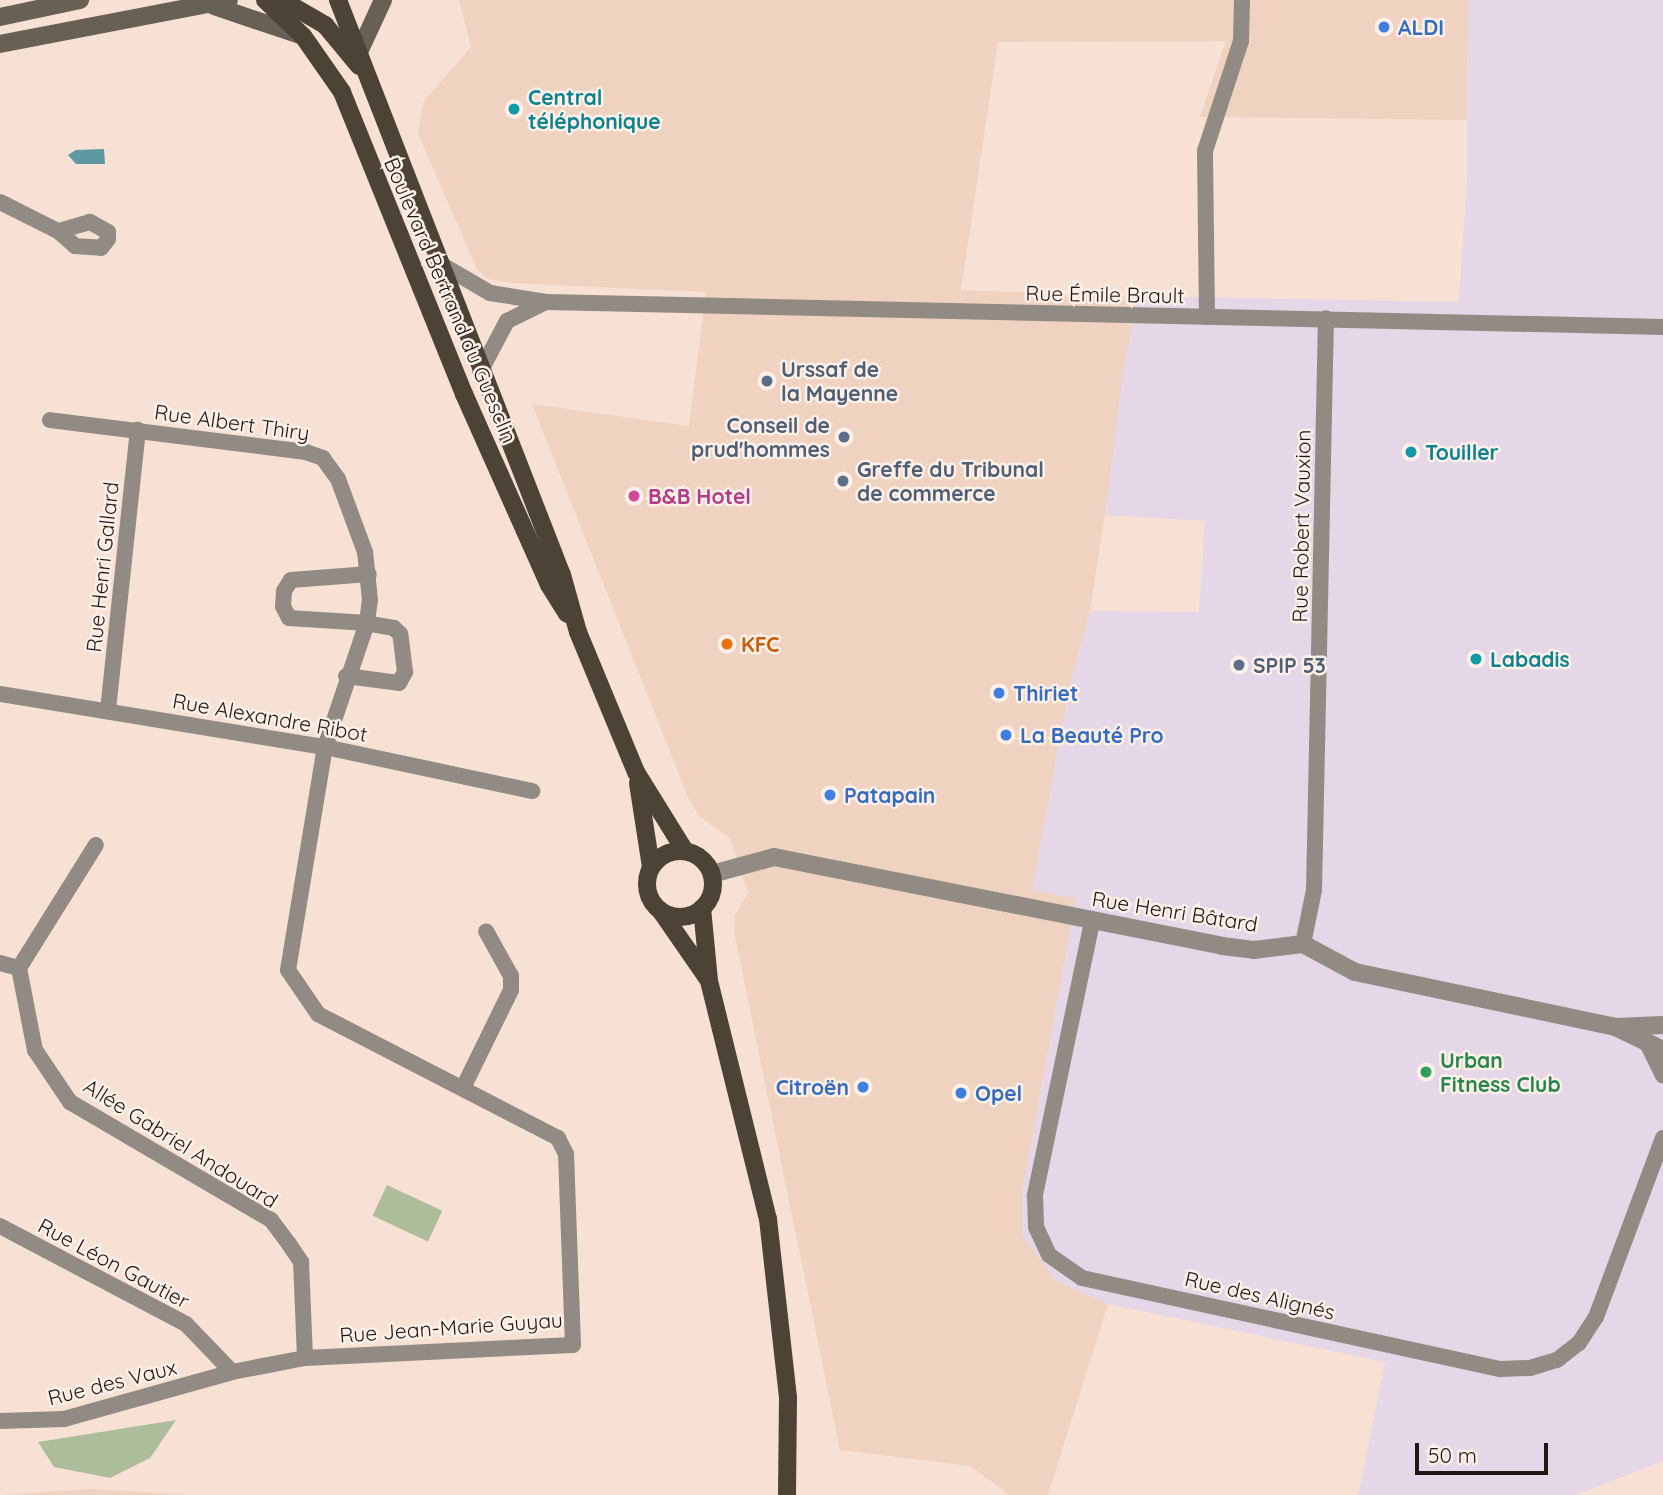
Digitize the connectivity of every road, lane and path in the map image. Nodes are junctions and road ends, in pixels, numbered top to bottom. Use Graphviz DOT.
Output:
graph roads {
  1 [pos="80,0"];
  2 [pos="265,0"];
  3 [pos="282,0"];
  4 [pos="338,0"];
  5 [pos="383,0"];
  6 [pos="1242,0"];
  7 [pos="221,3"];
  8 [pos="0,17"];
  9 [pos="303,36"];
  10 [pos="0,44"];
  11 [pos="359,52"];
  12 [pos="363,72"];
  13 [pos="0,202"];
  14 [pos="58,231"];
  15 [pos="437,262"];
  16 [pos="546,302"];
  17 [pos="1207,317"];
  18 [pos="1326,318"];
  19 [pos="1663,327"];
  20 [pos="480,372"];
  21 [pos="50,420"];
  22 [pos="138,430"];
  23 [pos="369,574"];
  24 [pos="367,623"];
  25 [pos="578,632"];
  26 [pos="346,676"];
  27 [pos="0,694"];
  28 [pos="108,709"];
  29 [pos="325,747"];
  30 [pos="636,772"];
  31 [pos="532,791"];
  32 [pos="96,845"];
  33 [pos="685,851"];
  34 [pos="652,867"];
  35 [pos="712,874"];
  36 [pos="702,908"];
  37 [pos="660,910"];
  38 [pos="1092,922"];
  39 [pos="486,931"];
  40 [pos="1303,944"];
  41 [pos="0,963"];
  42 [pos="19,968"];
  43 [pos="709,981"];
  44 [pos="1663,1026"];
  45 [pos="1615,1027"];
  46 [pos="1655,1047"];
  47 [pos="1663,1076"];
  48 [pos="463,1088"];
  49 [pos="1663,1138"];
  50 [pos="0,1226"];
  51 [pos="305,1358"];
  52 [pos="232,1372"];
  53 [pos="0,1421"];
  54 [pos="787,1495"];
  1 -- 8 [label="main road"];
  2 -- 9 [label="main road, Boulevard Bertrand du Guesclin"];
  3 -- 12 [label="main road"];
  4 -- 11 [label="main road, Boulevard Bertrand du Guesclin"];
  5 -- 11 [label="main road"];
  6 -- 17 [label="street"];
  7 -- 9 [label="main road"];
  7 -- 10 [label="main road"];
  9 -- 25 [label="main road, Boulevard Bertrand du Guesclin"];
  11 -- 12 [label="main road, Boulevard Bertrand du Guesclin"];
  12 -- 15 [label="main road, Boulevard Bertrand du Guesclin"];
  13 -- 14 [label="street"];
  15 -- 16 [label="street, Rue Émile Brault"];
  15 -- 20 [label="main road, Boulevard Bertrand du Guesclin"];
  16 -- 17 [label="street, Rue Émile Brault"];
  16 -- 20 [label="street, Rue Émile Brault"];
  17 -- 18 [label="street, Rue Émile Brault"];
  18 -- 19 [label="street, Rue Émile Brault"];
  18 -- 40 [label="street, Rue Robert Vauxion"];
  20 -- 25 [label="main road, Boulevard Bertrand du Guesclin"];
  21 -- 22 [label="street, Rue Albert Thiry"];
  22 -- 23 [label="street, Rue Albert Thiry"];
  22 -- 28 [label="street, Rue Henri Gallard"];
  23 -- 24 [label="street, Rue Albert Thiry"];
  23 -- 24 [label="street"];
  24 -- 26 [label="street, Rue Albert Thiry"];
  24 -- 26 [label="street"];
  25 -- 30 [label="main road, Boulevard Bertrand du Guesclin"];
  26 -- 29 [label="street, Rue Albert Thiry"];
  27 -- 28 [label="street, Rue Alexandre Ribot"];
  28 -- 29 [label="street, Rue Alexandre Ribot"];
  29 -- 31 [label="street, Rue Alexandre Ribot"];
  29 -- 48 [label="street, Rue Jean-Marie Guyau"];
  30 -- 33 [label="main road, Boulevard Bertrand du Guesclin"];
  30 -- 34 [label="main road, Boulevard Bertrand du Guesclin"];
  32 -- 42 [label="street"];
  33 -- 34 [label="main road"];
  33 -- 35 [label="main road"];
  34 -- 37 [label="main road"];
  35 -- 36 [label="main road"];
  35 -- 38 [label="street, Rue Henri Bâtard"];
  36 -- 37 [label="main road"];
  36 -- 43 [label="main road"];
  37 -- 43 [label="main road"];
  38 -- 40 [label="street, Rue Henri Bâtard"];
  38 -- 49 [label="street, Rue des Alignés"];
  39 -- 48 [label="street"];
  40 -- 45 [label="street"];
  41 -- 42 [label="street"];
  42 -- 51 [label="street, Allée Gabriel Andouard"];
  43 -- 54 [label="main road"];
  44 -- 45 [label="street"];
  45 -- 46 [label="street"];
  46 -- 47 [label="street"];
  48 -- 51 [label="street, Rue Jean-Marie Guyau"];
  50 -- 52 [label="street, Rue Léon Gautier"];
  51 -- 52 [label="street, Rue Jean-Marie Guyau"];
  52 -- 53 [label="street, Rue des Vaux"];
}
